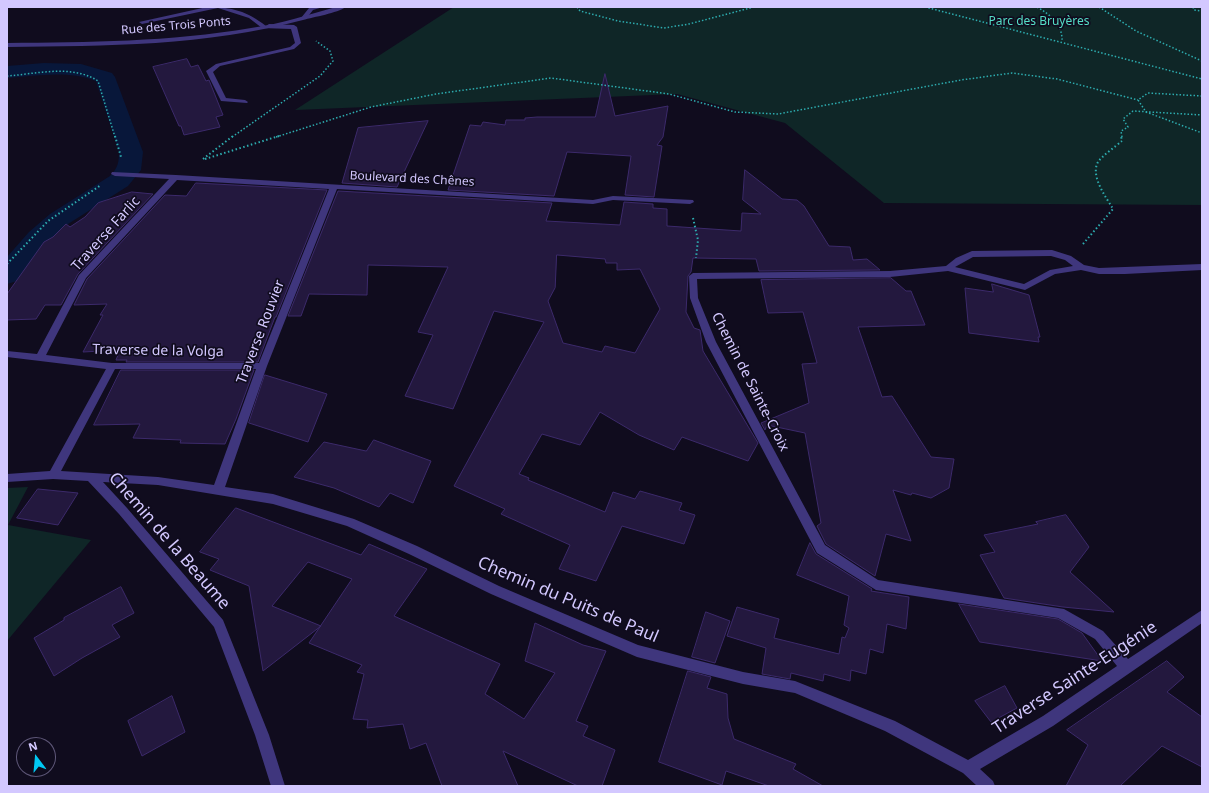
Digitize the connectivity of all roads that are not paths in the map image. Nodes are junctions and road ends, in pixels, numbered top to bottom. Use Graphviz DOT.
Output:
graph roads {
  1 [pos="216,7"];
  2 [pos="221,7"];
  3 [pos="320,7"];
  4 [pos="343,7"];
  5 [pos="304,18"];
  6 [pos="142,22"];
  7 [pos="267,27"];
  8 [pos="7,45"];
  9 [pos="245,102"];
  10 [pos="115,174"];
  11 [pos="176,177"];
  12 [pos="334,186"];
  13 [pos="690,202"];
  14 [pos="1202,266"];
  15 [pos="1081,267"];
  16 [pos="948,268"];
  17 [pos="7,354"];
  18 [pos="40,357"];
  19 [pos="112,366"];
  20 [pos="262,366"];
  21 [pos="54,475"];
  22 [pos="91,477"];
  23 [pos="7,478"];
  24 [pos="218,490"];
  25 [pos="1202,616"];
  26 [pos="1126,667"];
  27 [pos="968,768"];
  28 [pos="278,786"];
  29 [pos="988,786"];
  1 -- 6 [label="street"];
  2 -- 7 [label="street"];
  3 -- 5 [label="street"];
  4 -- 5 [label="street, Rue des Trois Ponts"];
  5 -- 7 [label="street, Rue des Trois Ponts"];
  7 -- 8 [label="street, Rue des Trois Ponts"];
  7 -- 9 [label="street"];
  10 -- 11 [label="street, Boulevard des Chênes"];
  11 -- 12 [label="street, Boulevard des Chênes"];
  11 -- 18 [label="street, Traverse Farlic"];
  12 -- 13 [label="street, Boulevard des Chênes"];
  12 -- 20 [label="street, Traverse Rouvier"];
  14 -- 15 [label="street"];
  15 -- 16 [label="street"];
  15 -- 16 [label="street"];
  16 -- 26 [label="street, Chemin de Sainte-Croix"];
  17 -- 18 [label="street, Traverse de la Volga"];
  18 -- 19 [label="street, Traverse de la Volga"];
  19 -- 20 [label="street, Traverse de la Volga"];
  19 -- 21 [label="street"];
  20 -- 24 [label="street, Traverse Rouvier"];
  21 -- 22 [label="street, Chemin du Puits de Paul"];
  21 -- 23 [label="street, Chemin du Puits de Paul"];
  22 -- 24 [label="street, Chemin du Puits de Paul"];
  22 -- 28 [label="street, Chemin de la Beaume"];
  24 -- 27 [label="street, Chemin du Puits de Paul"];
  25 -- 26 [label="street, Traverse Sainte-Eugénie"];
  26 -- 27 [label="street, Traverse Sainte-Eugénie"];
  27 -- 29 [label="street, Chemin du Puits de Paul"];
}
